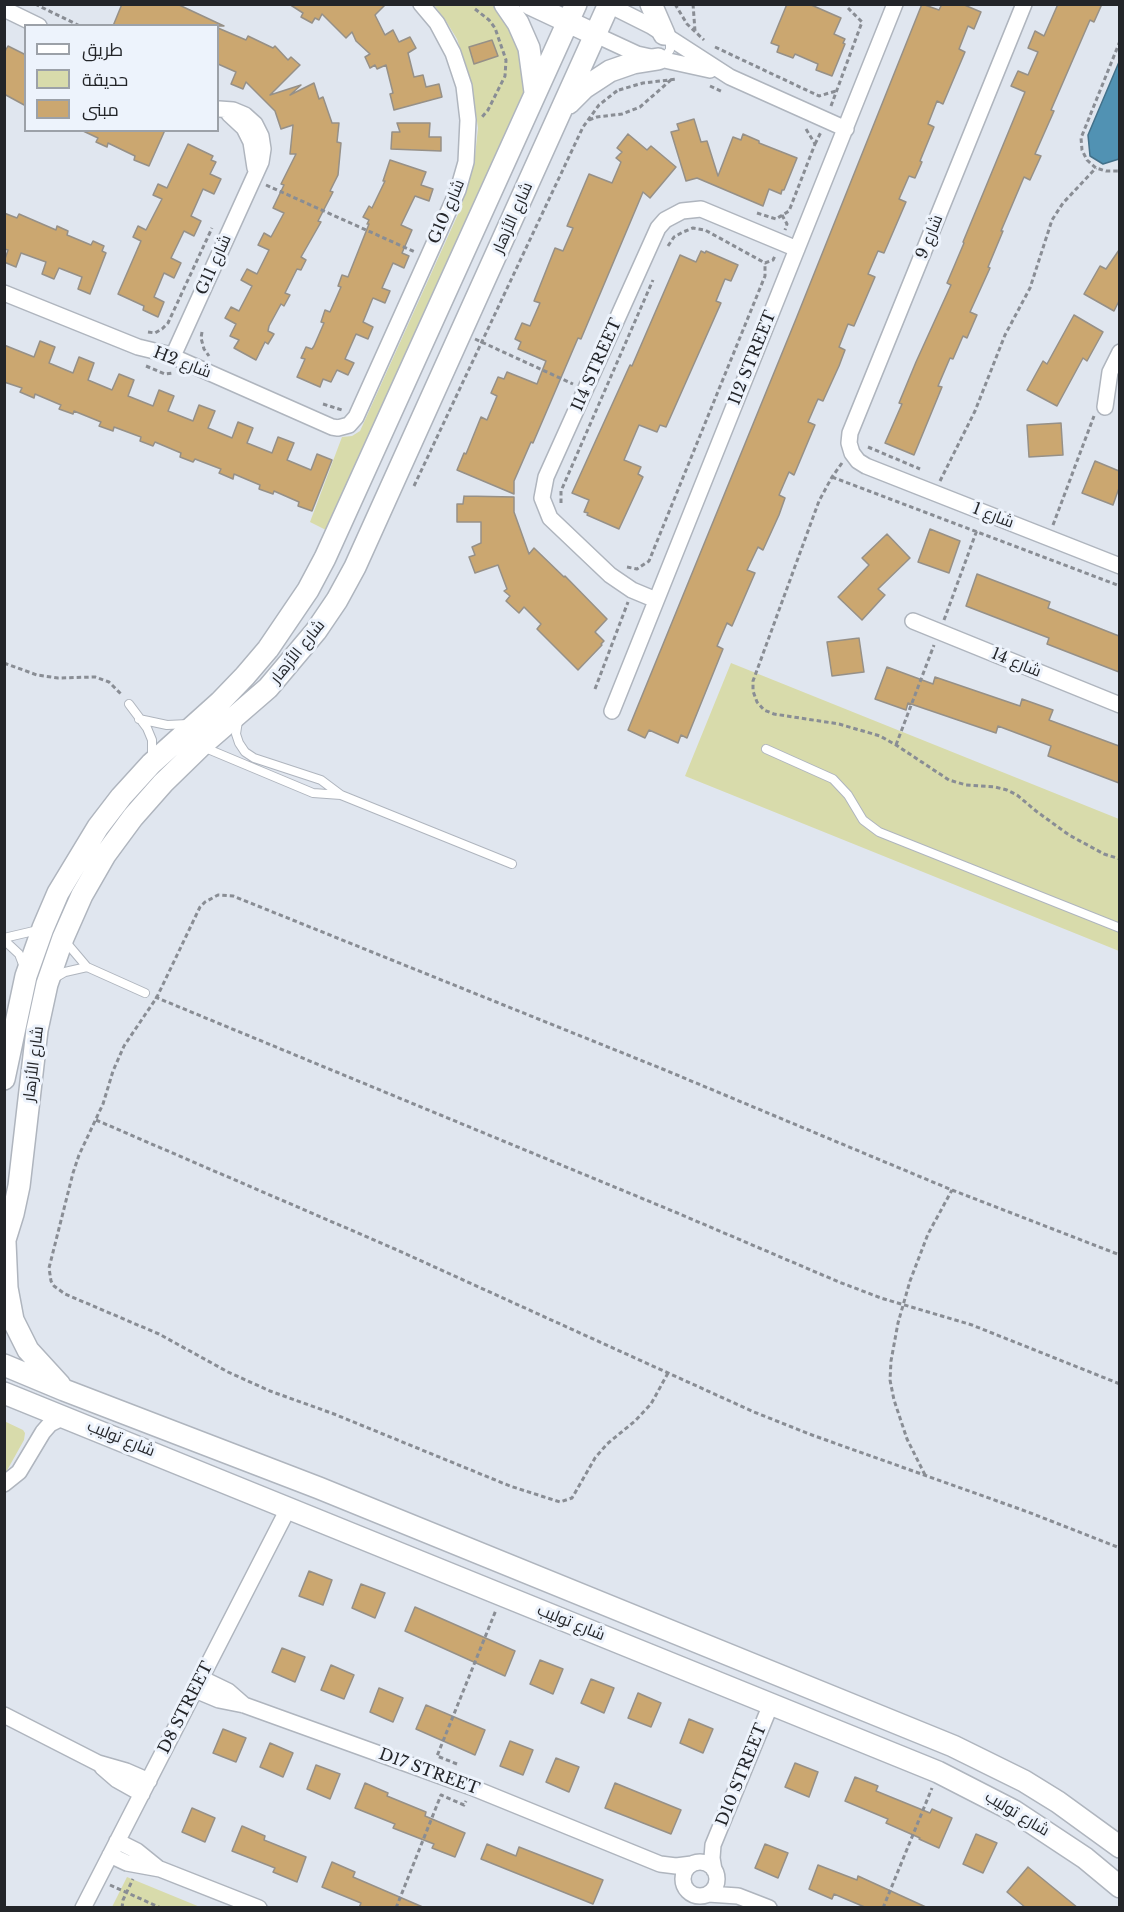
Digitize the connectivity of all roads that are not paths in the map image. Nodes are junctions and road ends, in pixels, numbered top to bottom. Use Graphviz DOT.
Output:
graph roads {
  1 [pos="421,4"];
  2 [pos="505,4"];
  3 [pos="530,4"];
  4 [pos="583,4"];
  5 [pos="592,4"];
  6 [pos="651,4"];
  7 [pos="1024,4"];
  8 [pos="609,5"];
  9 [pos="892,6"];
  10 [pos="4,9"];
  11 [pos="581,23"];
  12 [pos="35,24"];
  13 [pos="667,36"];
  14 [pos="660,59"];
  15 [pos="730,76"];
  16 [pos="536,92"];
  17 [pos="219,108"];
  18 [pos="560,112"];
  19 [pos="846,129"];
  20 [pos="522,196"];
  21 [pos="797,249"];
  22 [pos="4,293"];
  23 [pos="1119,352"];
  24 [pos="173,356"];
  25 [pos="1100,411"];
  26 [pos="344,427"];
  27 [pos="866,466"];
  28 [pos="1119,566"];
  29 [pos="656,600"];
  30 [pos="913,621"];
  31 [pos="129,704"];
  32 [pos="1119,705"];
  33 [pos="612,711"];
  34 [pos="240,714"];
  35 [pos="139,718"];
  36 [pos="195,723"];
  37 [pos="201,746"];
  38 [pos="766,749"];
  39 [pos="254,758"];
  40 [pos="151,764"];
  41 [pos="249,766"];
  42 [pos="341,795"];
  43 [pos="512,864"];
  44 [pos="43,928"];
  45 [pos="1119,928"];
  46 [pos="63,938"];
  47 [pos="4,939"];
  48 [pos="87,968"];
  49 [pos="26,976"];
  50 [pos="47,984"];
  51 [pos="145,993"];
  52 [pos="4,1079"];
  53 [pos="5,1242"];
  54 [pos="4,1365"];
  55 [pos="64,1390"];
  56 [pos="4,1393"];
  57 [pos="66,1416"];
  58 [pos="4,1484"];
  59 [pos="289,1508"];
  60 [pos="405,1523"];
  61 [pos="198,1684"];
  62 [pos="771,1704"];
  63 [pos="4,1715"];
  64 [pos="887,1719"];
  65 [pos="145,1787"];
  66 [pos="117,1841"];
  67 [pos="714,1845"];
  68 [pos="1119,1846"];
  69 [pos="110,1855"];
  70 [pos="660,1864"];
  71 [pos="693,1864"];
  72 [pos="160,1869"];
  73 [pos="715,1873"];
  74 [pos="684,1886"];
  75 [pos="1119,1887"];
  76 [pos="738,1896"];
  77 [pos="701,1899"];
  78 [pos="83,1908"];
  79 [pos="259,1908"];
  80 [pos="686,1908"];
  81 [pos="769,1908"];
  1 -- 26 [label="street, G10 شارع"];
  2 -- 16 [label="street"];
  3 -- 11 [label="street"];
  4 -- 11 [label="street"];
  5 -- 11 [label="street"];
  6 -- 13 [label="street"];
  7 -- 27 [label="street, شارع 9"];
  8 -- 11 [label="street"];
  8 -- 13 [label="street"];
  9 -- 19 [label="street, I12 STREET"];
  10 -- 12 [label="street"];
  11 -- 14 [label="street"];
  11 -- 16 [label="street, شارع الأزهار"];
  11 -- 18 [label="street, شارع الأزهار"];
  11 -- 20 [label="street"];
  13 -- 14 [label="lane"];
  13 -- 15 [label="street"];
  14 -- 15 [label="street"];
  14 -- 18 [label="street"];
  15 -- 19 [label="street"];
  16 -- 36 [label="street, شارع الأزهار"];
  17 -- 24 [label="street, G11 شارع"];
  18 -- 20 [label="street, شارع الأزهار"];
  19 -- 21 [label="street, I12 STREET"];
  20 -- 34 [label="street, شارع الأزهار"];
  21 -- 29 [label="street, I12 STREET"];
  21 -- 29 [label="street, I14 STREET"];
  22 -- 24 [label="street, H2 شارع"];
  23 -- 25 [label="street"];
  24 -- 26 [label="street, H2 شارع"];
  27 -- 28 [label="street, شارع 1"];
  29 -- 33 [label="street, I12 STREET"];
  30 -- 32 [label="street, شارع 14"];
  31 -- 35 [label="lane"];
  34 -- 37 [label="street, شارع الأزهار"];
  34 -- 39 [label="lane"];
  35 -- 36 [label="lane"];
  35 -- 40 [label="lane"];
  36 -- 40 [label="street, شارع الأزهار"];
  37 -- 41 [label="lane"];
  37 -- 46 [label="street, شارع الأزهار"];
  38 -- 45 [label="lane"];
  39 -- 41 [label="lane"];
  39 -- 42 [label="lane"];
  40 -- 44 [label="street, شارع الأزهار"];
  41 -- 42 [label="lane"];
  42 -- 43 [label="lane"];
  44 -- 47 [label="lane"];
  44 -- 49 [label="street, شارع الأزهار"];
  46 -- 48 [label="lane"];
  46 -- 50 [label="street, شارع الأزهار"];
  47 -- 49 [label="lane"];
  48 -- 50 [label="lane"];
  48 -- 51 [label="lane"];
  49 -- 52 [label="street, شارع الأزهار"];
  50 -- 53 [label="street, شارع الأزهار"];
  53 -- 55 [label="street"];
  54 -- 55 [label="street, شارع توليب"];
  55 -- 60 [label="street, شارع توليب"];
  56 -- 57 [label="street, شارع توليب"];
  57 -- 58 [label="street"];
  57 -- 59 [label="street, شارع توليب"];
  59 -- 60 [label="street"];
  59 -- 61 [label="street, D8 STREET"];
  59 -- 62 [label="street, شارع توليب"];
  60 -- 64 [label="street, شارع توليب"];
  61 -- 65 [label="street, D8 STREET"];
  61 -- 70 [label="street, D17 STREET"];
  62 -- 64 [label="street"];
  62 -- 67 [label="street, D10 STREET"];
  62 -- 75 [label="street, شارع توليب"];
  63 -- 65 [label="street"];
  64 -- 68 [label="street, شارع توليب"];
  65 -- 66 [label="street, D8 STREET"];
  66 -- 69 [label="street, D8 STREET"];
  66 -- 72 [label="street"];
  67 -- 71 [label="street, D10 STREET"];
  67 -- 73 [label="street, D10 STREET"];
  69 -- 72 [label="street"];
  69 -- 78 [label="street, D8 STREET"];
  70 -- 71 [label="street, D17 STREET"];
  70 -- 74 [label="street, D17 STREET"];
  71 -- 73 [label="street"];
  71 -- 74 [label="street"];
  72 -- 79 [label="street"];
  73 -- 76 [label="street"];
  73 -- 77 [label="street"];
  74 -- 77 [label="street"];
  74 -- 80 [label="street"];
  76 -- 77 [label="street"];
  76 -- 81 [label="street"];
}
